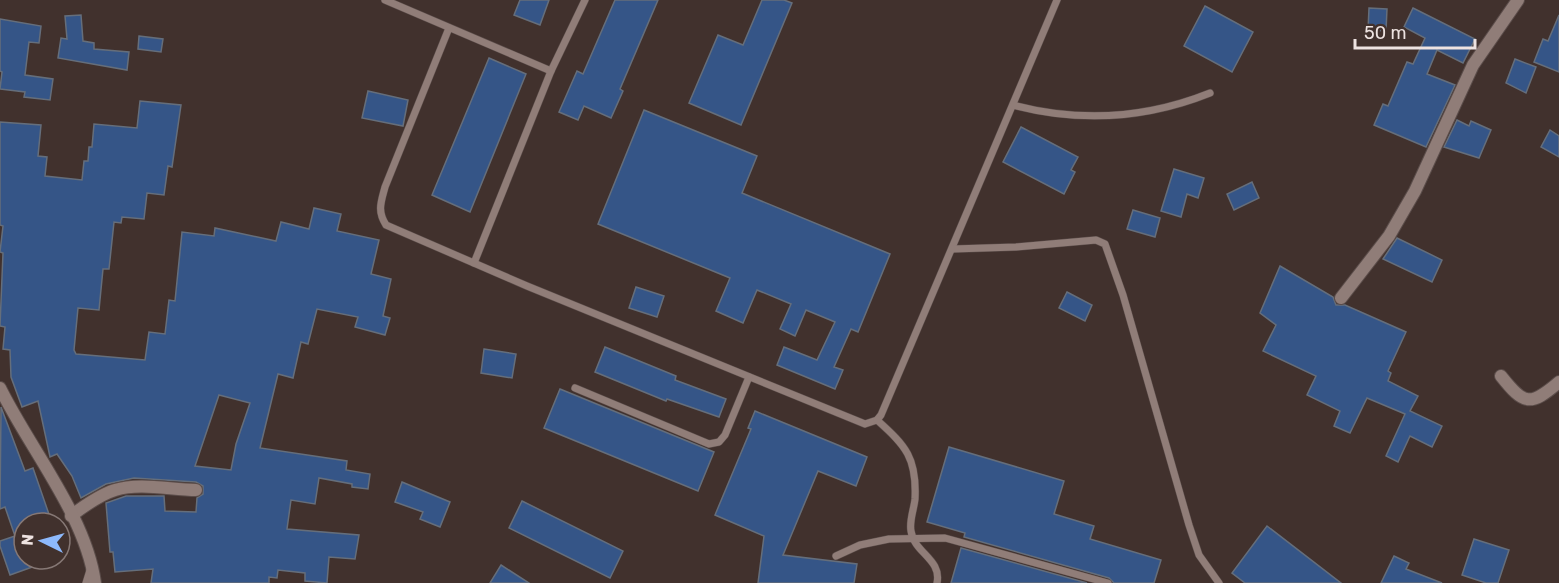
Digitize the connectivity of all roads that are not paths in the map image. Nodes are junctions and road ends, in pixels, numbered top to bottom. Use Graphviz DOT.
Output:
graph roads {
  1 [pos="385,0"];
  2 [pos="585,0"];
  3 [pos="1058,0"];
  4 [pos="1518,0"];
  5 [pos="449,27"];
  6 [pos="552,71"];
  7 [pos="1210,93"];
  8 [pos="1013,105"];
  9 [pos="953,249"];
  10 [pos="474,263"];
  11 [pos="1341,298"];
  12 [pos="749,376"];
  13 [pos="1501,376"];
  14 [pos="1559,382"];
  15 [pos="0,388"];
  16 [pos="575,388"];
  17 [pos="877,420"];
  18 [pos="196,490"];
  19 [pos="69,511"];
  20 [pos="72,515"];
  21 [pos="72,518"];
  22 [pos="914,540"];
  23 [pos="836,556"];
  24 [pos="92,565"];
  25 [pos="86,583"];
  26 [pos="95,583"];
  27 [pos="937,583"];
  28 [pos="1108,583"];
  29 [pos="1219,583"];
  1 -- 5 [label="lane"];
  2 -- 6 [label="lane"];
  3 -- 8 [label="lane"];
  4 -- 11 [label="street"];
  5 -- 6 [label="lane"];
  5 -- 10 [label="lane"];
  6 -- 10 [label="lane"];
  7 -- 8 [label="lane"];
  8 -- 9 [label="lane"];
  9 -- 17 [label="lane"];
  9 -- 29 [label="lane"];
  10 -- 12 [label="lane"];
  12 -- 16 [label="lane"];
  12 -- 17 [label="lane"];
  13 -- 14 [label="street"];
  15 -- 19 [label="street"];
  17 -- 22 [label="lane"];
  18 -- 20 [label="street"];
  21 -- 24 [label="street"];
  22 -- 23 [label="lane"];
  22 -- 27 [label="lane"];
  22 -- 28 [label="lane"];
  24 -- 25 [label="lane"];
  24 -- 26 [label="street"];
}
